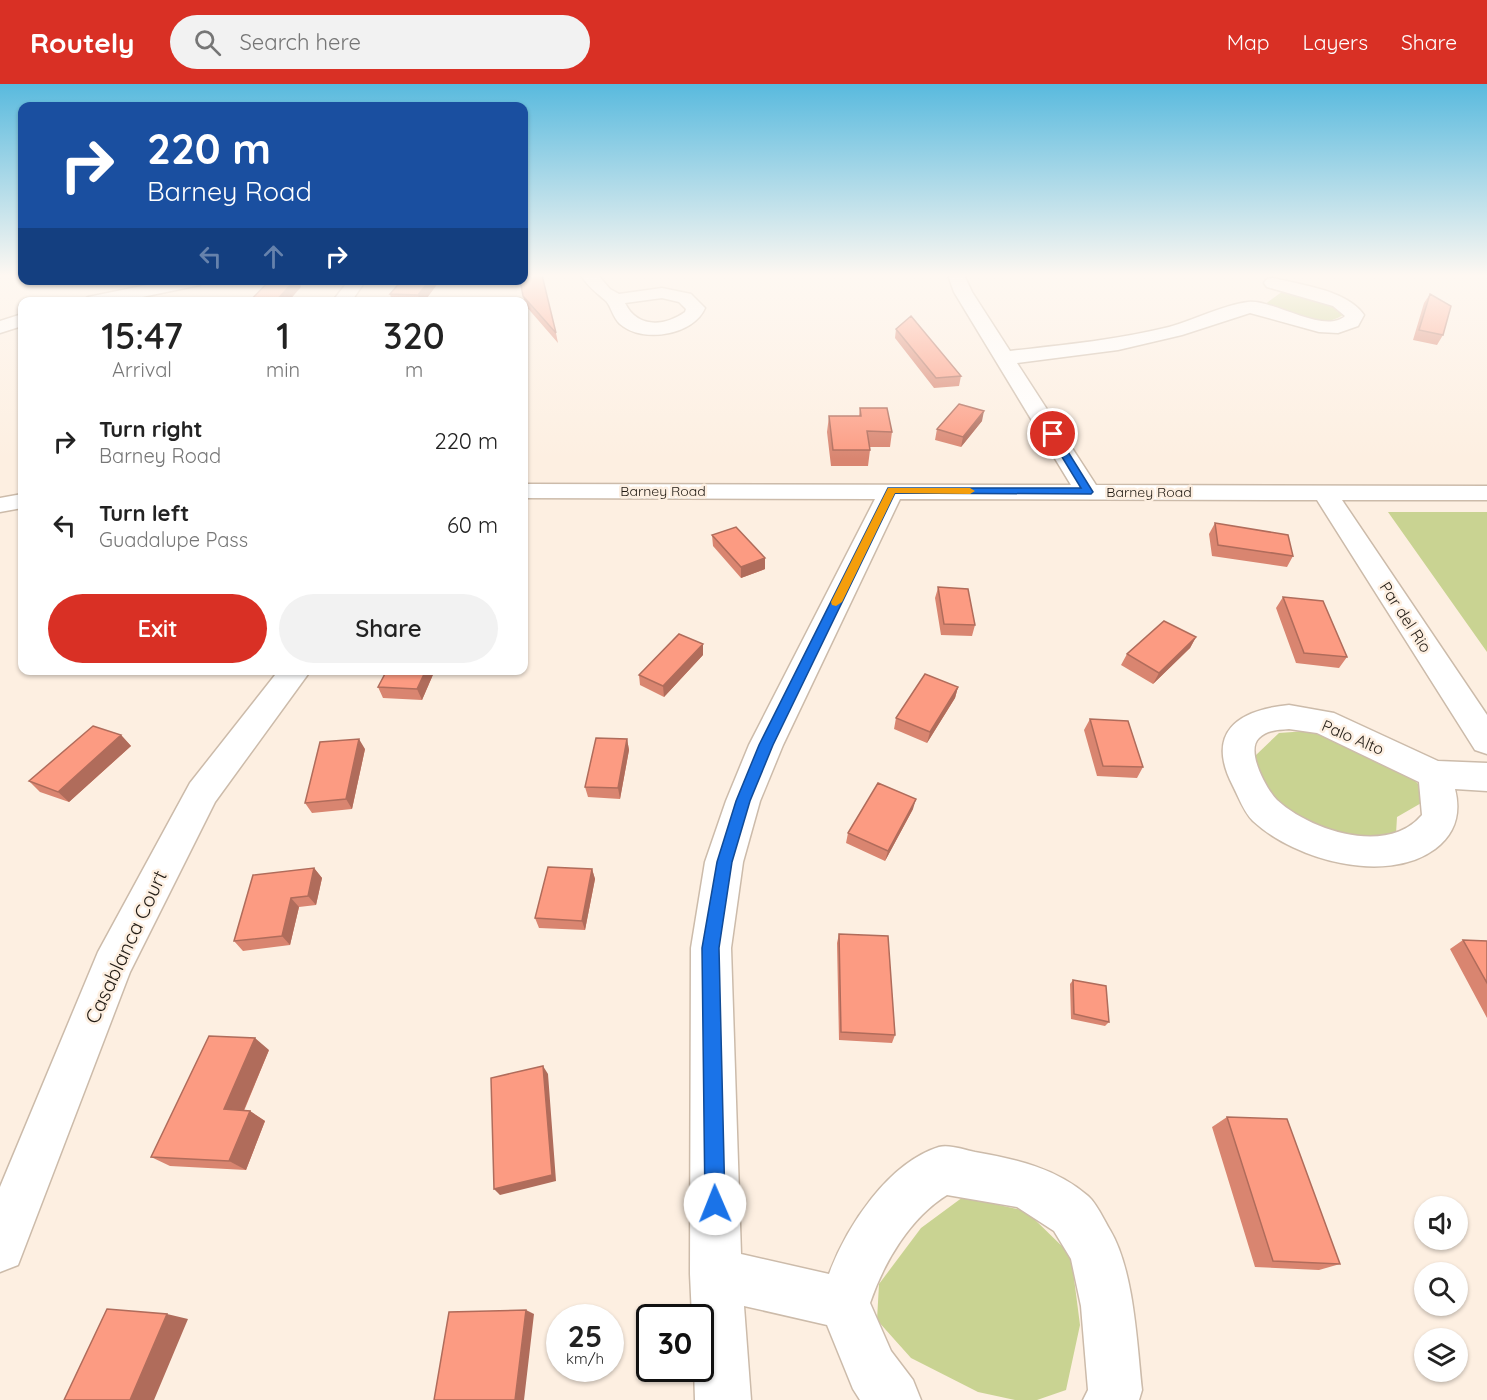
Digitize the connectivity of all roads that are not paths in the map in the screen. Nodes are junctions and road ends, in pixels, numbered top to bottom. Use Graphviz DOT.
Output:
graph roads {
  1 [pos="992,336"];
  2 [pos="1154,336"];
  3 [pos="1006,358"];
  4 [pos="892,490"];
  5 [pos="528,491"];
  6 [pos="1088,492"];
  7 [pos="1325,493"];
  8 [pos="1487,493"];
  9 [pos="18,502"];
  10 [pos="0,506"];
  11 [pos="292,675"];
  12 [pos="1487,741"];
  13 [pos="1434,774"];
  14 [pos="1487,777"];
  15 [pos="0,1247"];
  16 [pos="716,1274"];
  17 [pos="844,1303"];
  18 [pos="723,1400"];
  19 [pos="893,1400"];
  20 [pos="1111,1400"];
  1 -- 3 [label="street"];
  2 -- 3 [label="street"];
  3 -- 6 [label="street"];
  4 -- 5 [label="street, Barney Road"];
  4 -- 6 [label="street, Barney Road"];
  4 -- 16 [label="street"];
  6 -- 7 [label="street, Barney Road"];
  7 -- 8 [label="street, Barney Road"];
  7 -- 12 [label="street, Par del Rio"];
  9 -- 10 [label="street"];
  11 -- 15 [label="street, Casablanca Court"];
  13 -- 13 [label="street, Palo Alto"];
  13 -- 14 [label="street, Palo Alto"];
  16 -- 17 [label="street"];
  16 -- 18 [label="street"];
  17 -- 19 [label="street"];
  17 -- 20 [label="street"];
}
